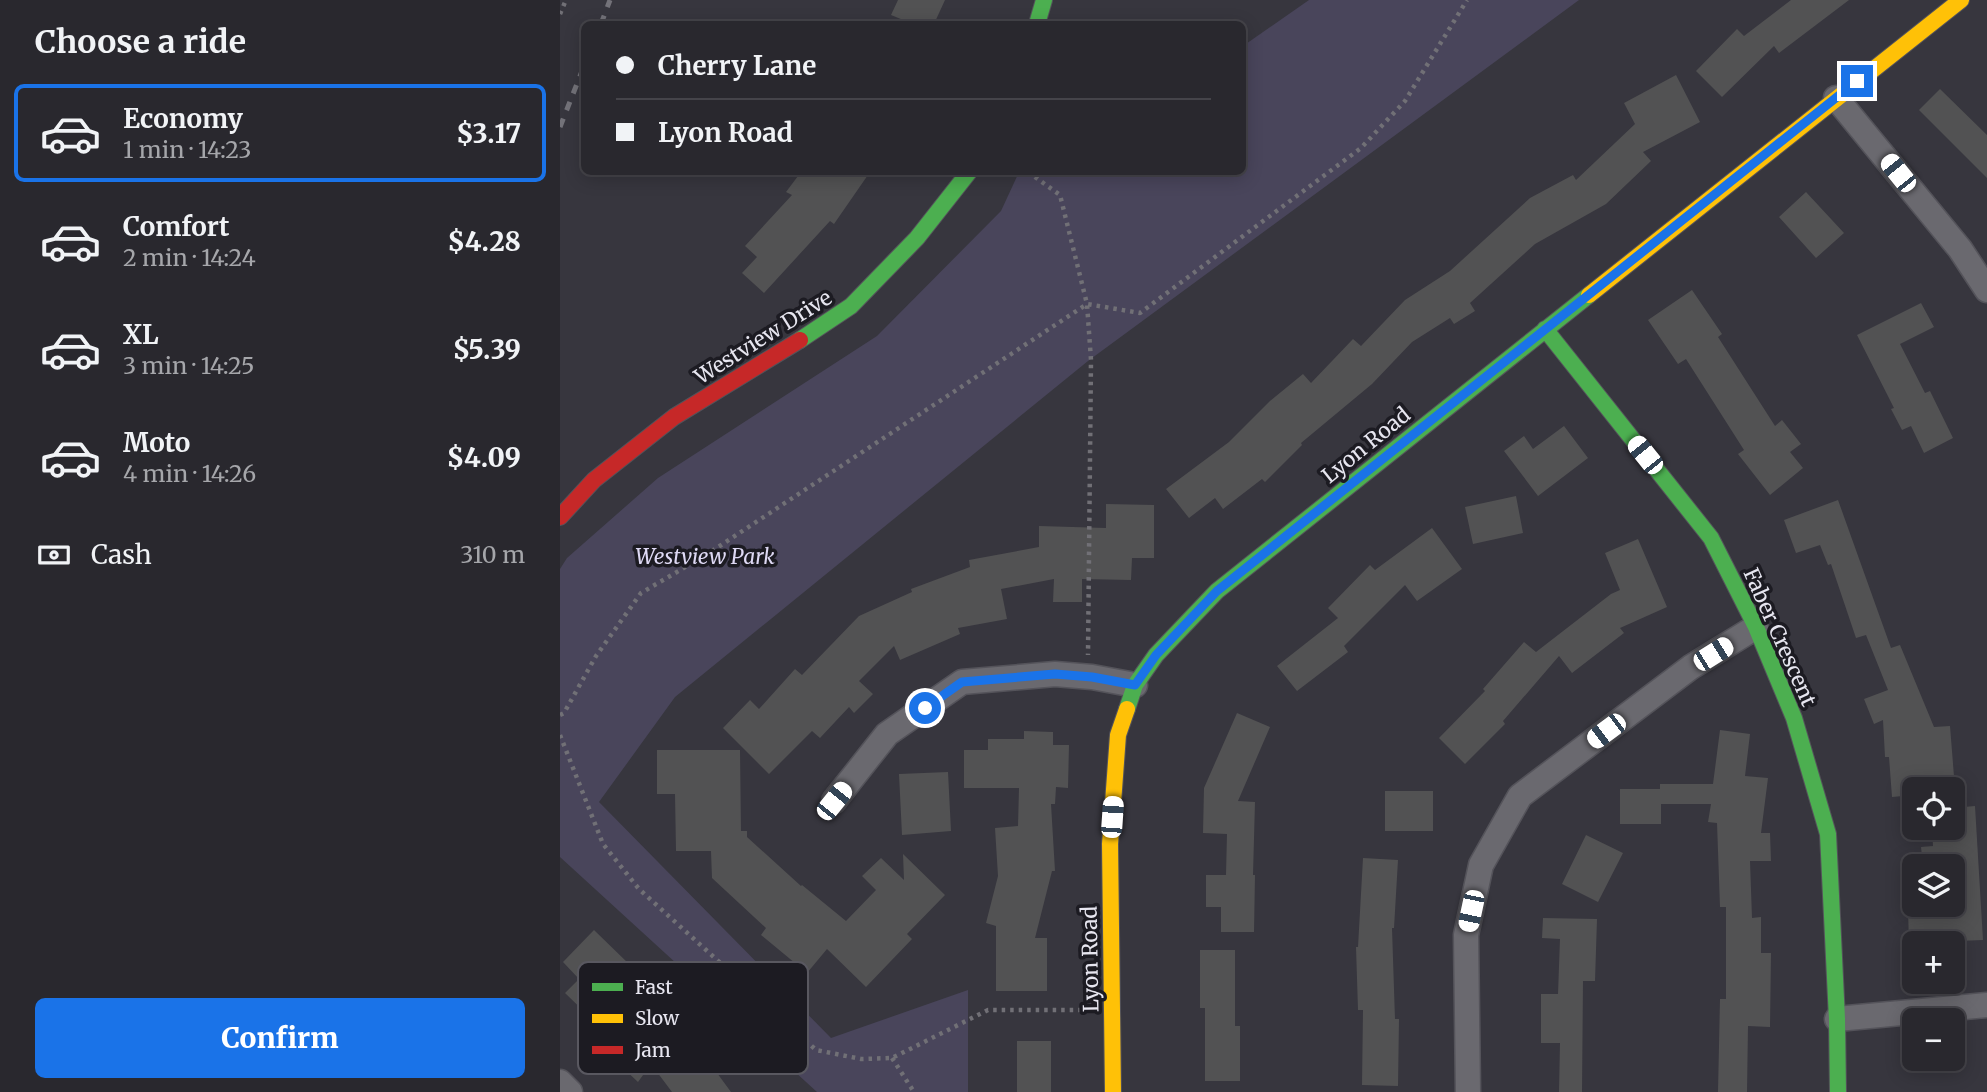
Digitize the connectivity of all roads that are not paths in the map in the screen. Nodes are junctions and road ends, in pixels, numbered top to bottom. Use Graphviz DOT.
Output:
graph roads {
  1 [pos="1044,0"];
  2 [pos="1961,0"];
  3 [pos="1038,21"];
  4 [pos="1836,97"];
  5 [pos="967,175"];
  6 [pos="1987,290"];
  7 [pos="1545,329"];
  8 [pos="560,517"];
  9 [pos="1756,627"];
  10 [pos="1135,685"];
  11 [pos="834,801"];
  12 [pos="1987,1005"];
  13 [pos="1837,1020"];
  14 [pos="560,1082"];
  15 [pos="570,1092"];
  16 [pos="1112,1092"];
  17 [pos="1468,1092"];
  18 [pos="1838,1092"];
  1 -- 3 [label="street"];
  2 -- 4 [label="street, Lyon Road"];
  4 -- 6 [label="street"];
  4 -- 7 [label="street, Lyon Road"];
  5 -- 8 [label="street, Westview Drive"];
  7 -- 9 [label="street, Faber Crescent"];
  7 -- 10 [label="street, Lyon Road"];
  9 -- 13 [label="street, Faber Crescent"];
  9 -- 17 [label="street"];
  10 -- 11 [label="street"];
  10 -- 16 [label="street, Lyon Road"];
  12 -- 13 [label="street"];
  13 -- 18 [label="street, Faber Crescent"];
  14 -- 15 [label="street"];
}
